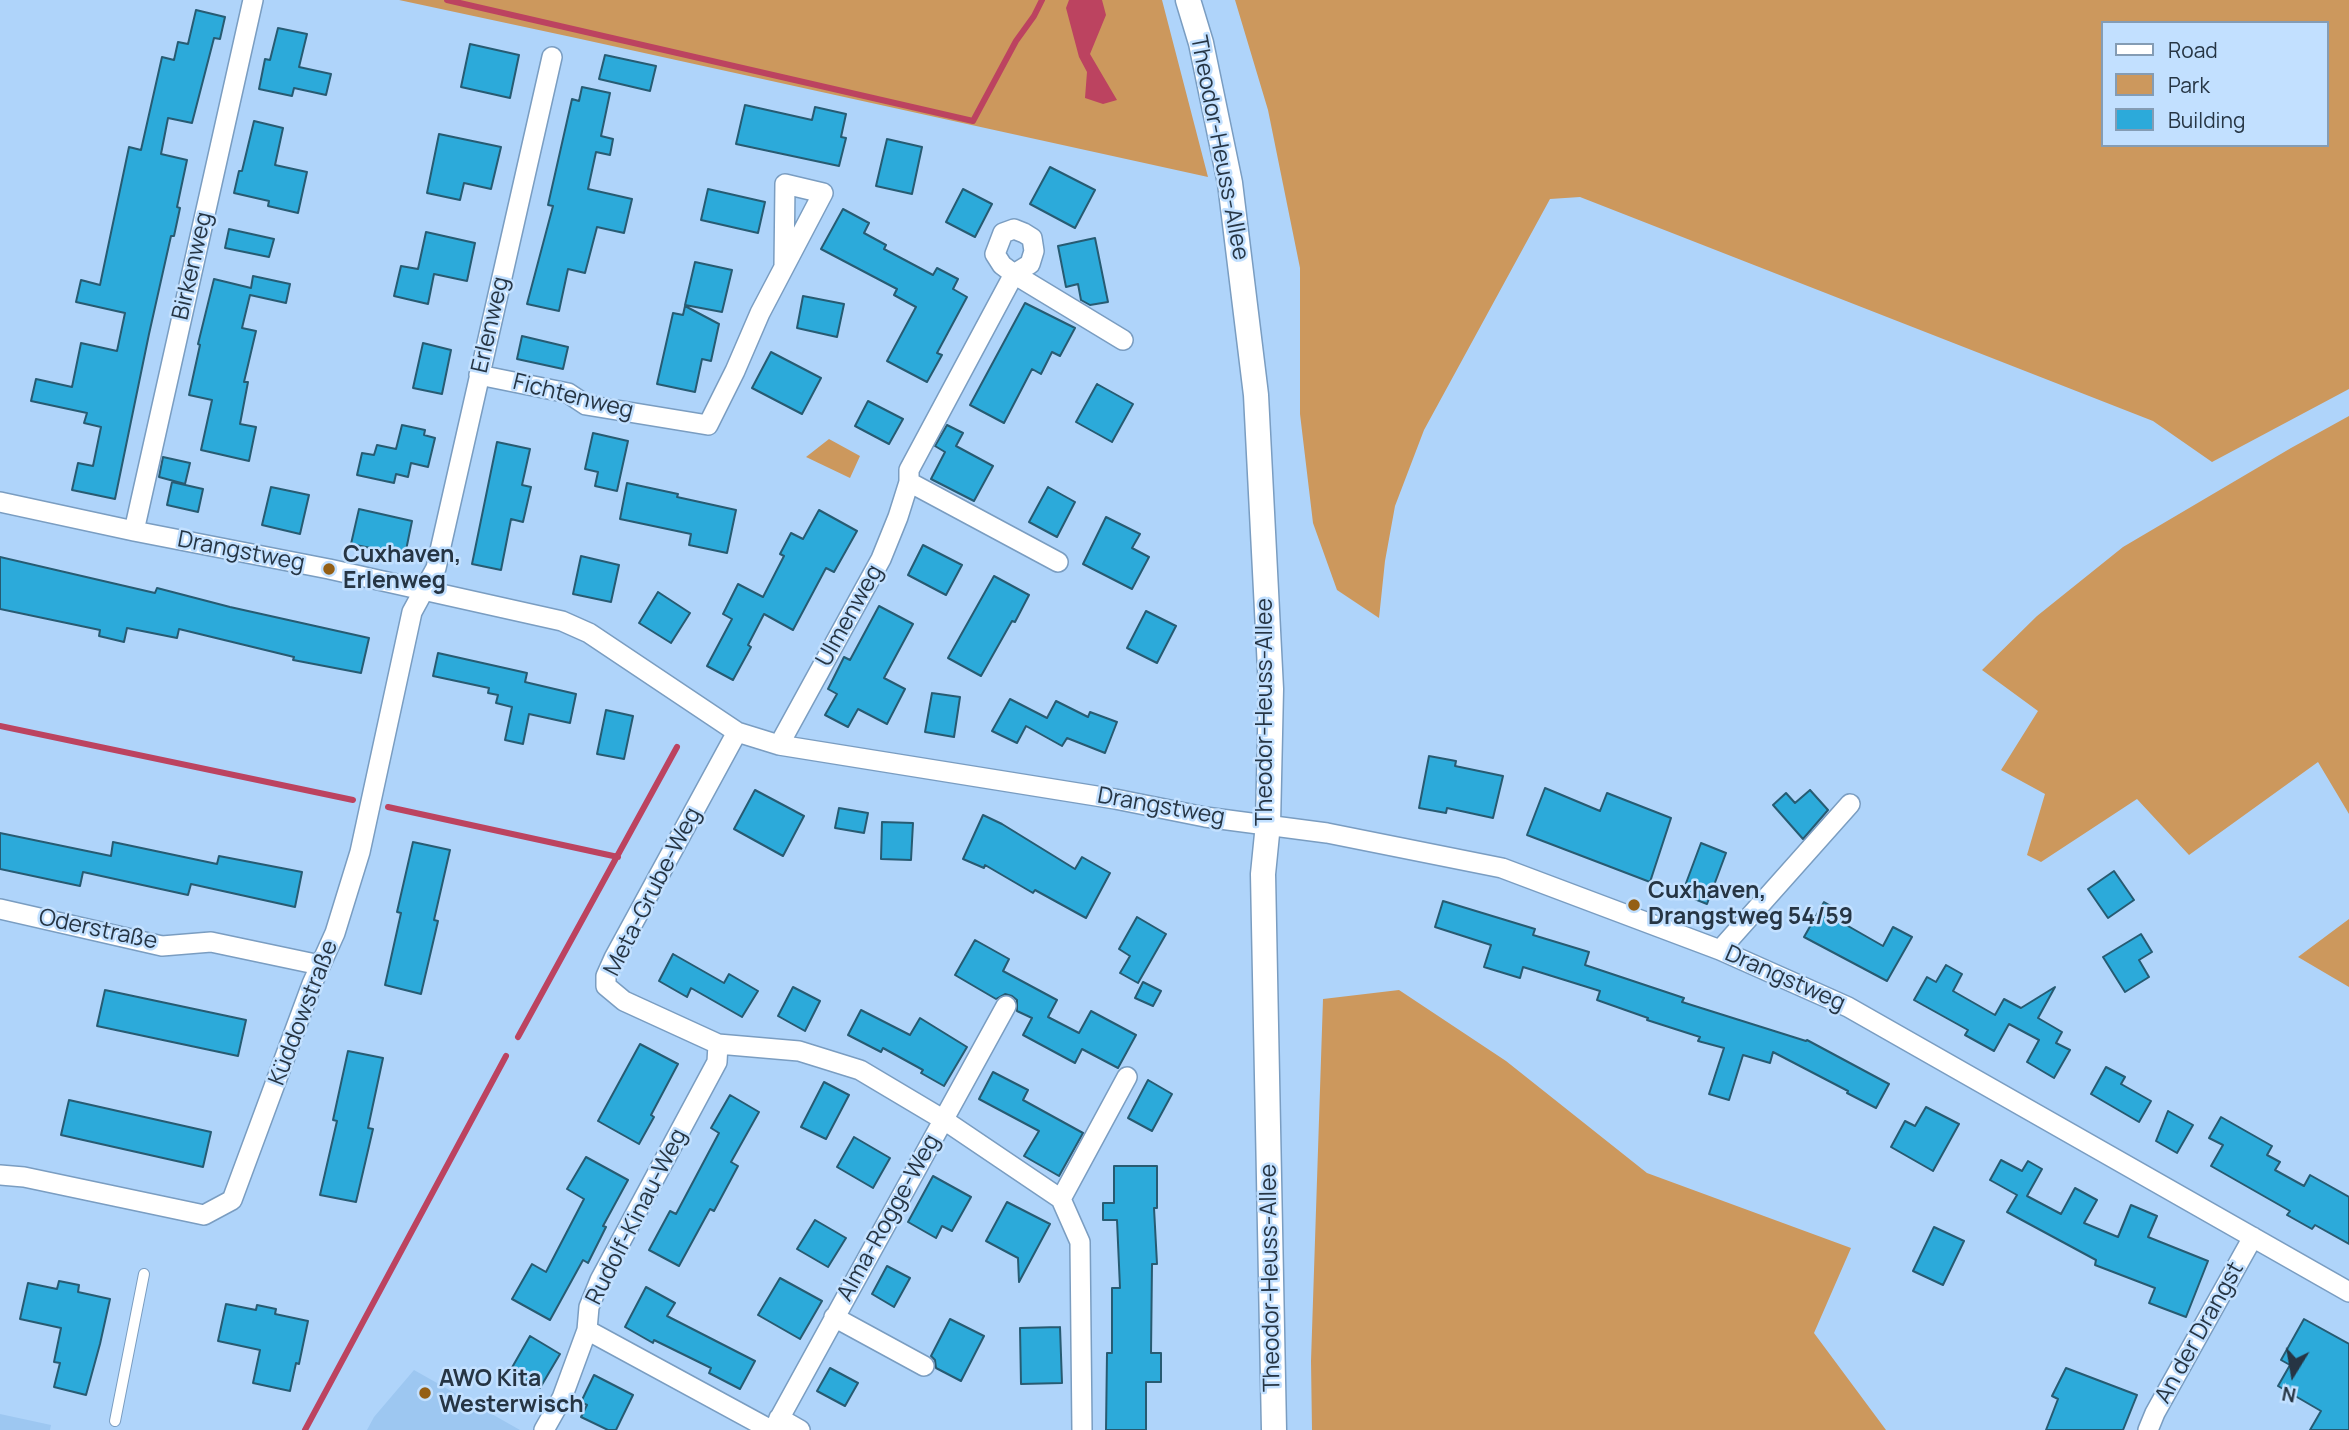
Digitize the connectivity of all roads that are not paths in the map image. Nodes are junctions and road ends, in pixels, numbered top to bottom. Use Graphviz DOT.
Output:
graph roads {
  1 [pos="253,0"];
  2 [pos="1188,0"];
  3 [pos="552,57"];
  4 [pos="784,267"];
  5 [pos="1123,340"];
  6 [pos="479,375"];
  7 [pos="909,482"];
  8 [pos="0,502"];
  9 [pos="134,531"];
  10 [pos="1058,562"];
  11 [pos="423,590"];
  12 [pos="737,732"];
  13 [pos="779,745"];
  14 [pos="1850,804"];
  15 [pos="1268,824"];
  16 [pos="0,909"];
  17 [pos="1720,950"];
  18 [pos="320,965"];
  19 [pos="1006,1006"];
  20 [pos="718,1044"];
  21 [pos="1128,1077"];
  22 [pos="944,1120"];
  23 [pos="0,1175"];
  24 [pos="1061,1199"];
  25 [pos="2253,1237"];
  26 [pos="144,1274"];
  27 [pos="2349,1292"];
  28 [pos="834,1317"];
  29 [pos="587,1331"];
  30 [pos="924,1366"];
  31 [pos="115,1421"];
  32 [pos="774,1426"];
  33 [pos="544,1430"];
  34 [pos="800,1430"];
  35 [pos="1083,1430"];
  36 [pos="1274,1430"];
  37 [pos="2148,1430"];
  1 -- 9 [label="street, Birkenweg"];
  2 -- 15 [label="street, Theodor-Heuss-Allee"];
  3 -- 6 [label="street, Erlenweg"];
  4 -- 6 [label="street, Fichtenweg"];
  5 -- 7 [label="street, Ulmenweg"];
  6 -- 11 [label="street, Erlenweg"];
  7 -- 10 [label="street"];
  7 -- 13 [label="street, Ulmenweg"];
  8 -- 9 [label="street, Drangstweg"];
  9 -- 11 [label="street, Drangstweg"];
  11 -- 12 [label="street, Drangstweg"];
  11 -- 18 [label="street, Küddowstraße"];
  12 -- 13 [label="street, Drangstweg"];
  12 -- 20 [label="street, Meta-Grube-Weg"];
  13 -- 15 [label="street, Drangstweg"];
  14 -- 17 [label="street"];
  15 -- 17 [label="street, Drangstweg"];
  15 -- 36 [label="street, Theodor-Heuss-Allee"];
  16 -- 18 [label="street, Oderstraße"];
  17 -- 25 [label="street, Drangstweg"];
  18 -- 23 [label="street, Küddowstraße"];
  19 -- 22 [label="street"];
  20 -- 22 [label="street, Meta-Grube-Weg"];
  20 -- 29 [label="street, Rudolf-Kinau-Weg"];
  21 -- 24 [label="street"];
  22 -- 24 [label="street, Meta-Grube-Weg"];
  22 -- 28 [label="street, Alma-Rogge-Weg"];
  24 -- 35 [label="street"];
  25 -- 27 [label="street, Drangstweg"];
  25 -- 37 [label="street, An der Drangst"];
  26 -- 31 [label="lane"];
  28 -- 30 [label="street, Alma-Rogge-Weg"];
  28 -- 32 [label="street, Alma-Rogge-Weg"];
  29 -- 32 [label="street"];
  29 -- 33 [label="street, Rudolf-Kinau-Weg"];
  32 -- 34 [label="street"];
}
